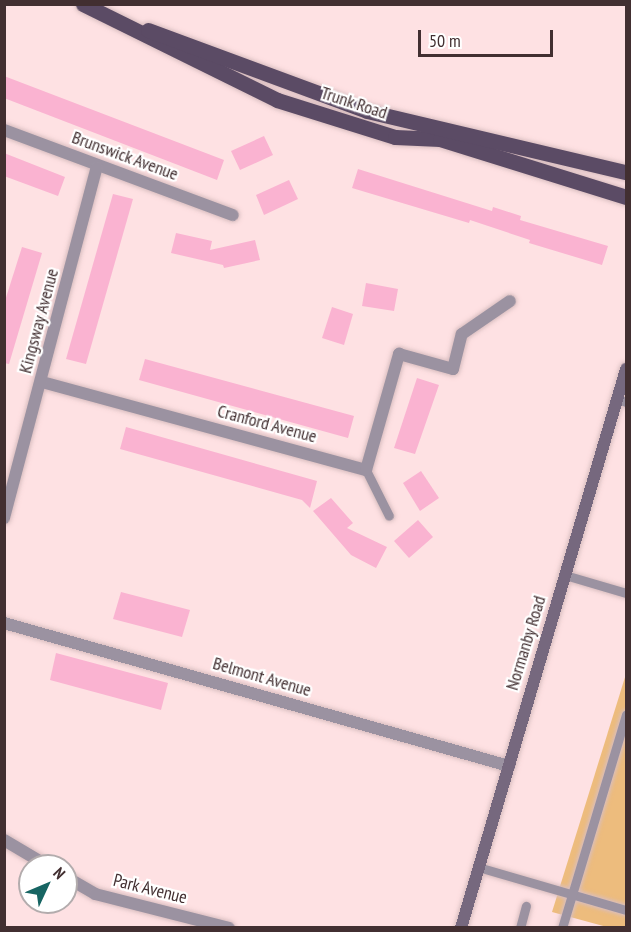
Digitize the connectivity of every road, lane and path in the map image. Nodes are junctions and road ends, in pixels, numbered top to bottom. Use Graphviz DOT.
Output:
graph roads {
  1 [pos="89,8"];
  2 [pos="4,130"];
  3 [pos="97,167"];
  4 [pos="627,172"];
  5 [pos="627,197"];
  6 [pos="233,215"];
  7 [pos="510,301"];
  8 [pos="627,369"];
  9 [pos="42,382"];
  10 [pos="622,401"];
  11 [pos="366,470"];
  12 [pos="389,516"];
  13 [pos="4,518"];
  14 [pos="566,575"];
  15 [pos="627,593"];
  16 [pos="4,623"];
  17 [pos="627,714"];
  18 [pos="509,766"];
  19 [pos="4,840"];
  20 [pos="28,854"];
  21 [pos="478,867"];
  22 [pos="78,884"];
  23 [pos="571,894"];
  24 [pos="526,906"];
  25 [pos="627,910"];
  26 [pos="229,927"];
  27 [pos="461,927"];
  28 [pos="520,927"];
  29 [pos="562,927"];
  1 -- 4 [label="main road"];
  1 -- 5 [label="main road, Trunk Road"];
  2 -- 3 [label="street, Brunswick Avenue"];
  3 -- 6 [label="street, Brunswick Avenue"];
  3 -- 9 [label="street, Kingsway Avenue"];
  7 -- 11 [label="street"];
  8 -- 10 [label="street, Normanby Road"];
  9 -- 11 [label="street, Cranford Avenue"];
  9 -- 13 [label="street, Kingsway Avenue"];
  10 -- 14 [label="street, Normanby Road"];
  11 -- 12 [label="lane"];
  14 -- 15 [label="lane"];
  14 -- 18 [label="street, Normanby Road"];
  16 -- 18 [label="street, Belmont Avenue"];
  17 -- 23 [label="lane"];
  18 -- 21 [label="street, Normanby Road"];
  19 -- 20 [label="street"];
  21 -- 23 [label="lane"];
  21 -- 27 [label="street, Normanby Road"];
  22 -- 26 [label="street, Park Avenue"];
  23 -- 25 [label="lane"];
  23 -- 29 [label="lane"];
  24 -- 28 [label="lane"];
}
